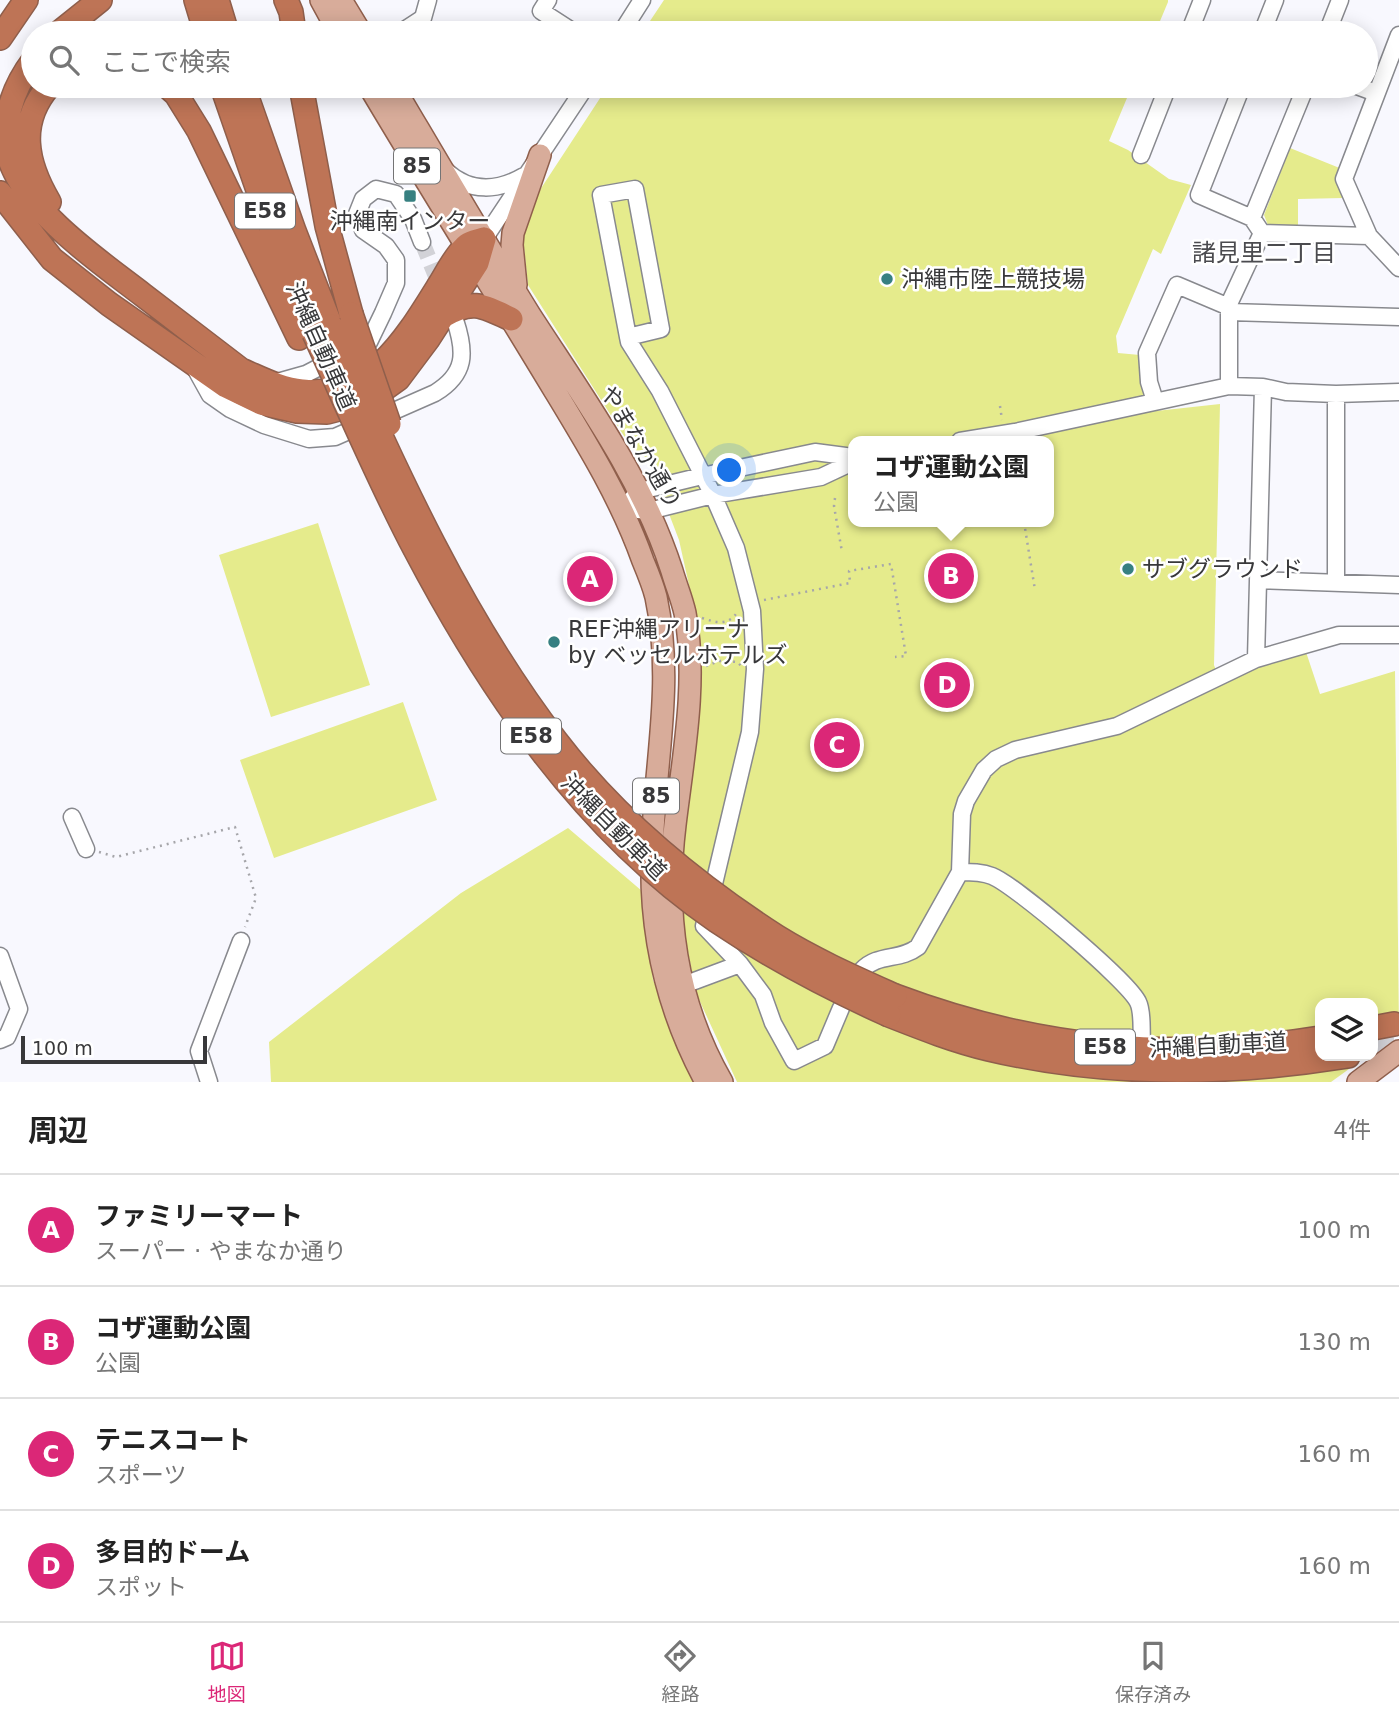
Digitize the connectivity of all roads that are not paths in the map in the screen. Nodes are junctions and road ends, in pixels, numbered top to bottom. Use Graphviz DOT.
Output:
graph roads {
  1 [pos="26,0"];
  2 [pos="100,0"];
  3 [pos="196,0"];
  4 [pos="217,0"];
  5 [pos="286,0"];
  6 [pos="321,0"];
  7 [pos="341,0"];
  8 [pos="428,0"];
  9 [pos="548,0"];
  10 [pos="642,0"];
  11 [pos="1202,0"];
  12 [pos="1275,0"];
  13 [pos="1340,0"];
  14 [pos="74,21"];
  15 [pos="202,21"];
  16 [pos="223,21"];
  17 [pos="292,21"];
  18 [pos="332,21"];
  19 [pos="354,21"];
  20 [pos="418,21"];
  21 [pos="556,21"];
  22 [pos="629,21"];
  23 [pos="1194,21"];
  24 [pos="1267,21"];
  25 [pos="1331,21"];
  26 [pos="1399,35"];
  27 [pos="0,38"];
  28 [pos="21,77"];
  29 [pos="1378,88"];
  30 [pos="41,98"];
  31 [pos="178,98"];
  32 [pos="226,98"];
  33 [pos="247,98"];
  34 [pos="303,98"];
  35 [pos="377,98"];
  36 [pos="400,98"];
  37 [pos="578,98"];
  38 [pos="1163,98"];
  39 [pos="1237,98"];
  40 [pos="1301,98"];
  41 [pos="1374,98"];
  42 [pos="540,155"];
  43 [pos="1142,155"];
  44 [pos="441,167"];
  45 [pos="528,174"];
  46 [pos="0,180"];
  47 [pos="0,193"];
  48 [pos="15,214"];
  49 [pos="1252,218"];
  50 [pos="1262,233"];
  51 [pos="1369,236"];
  52 [pos="72,241"];
  53 [pos="422,242"];
  54 [pos="476,249"];
  55 [pos="1399,268"];
  56 [pos="519,297"];
  57 [pos="1229,310"];
  58 [pos="1399,317"];
  59 [pos="448,318"];
  60 [pos="511,319"];
  61 [pos="315,332"];
  62 [pos="628,337"];
  63 [pos="193,365"];
  64 [pos="272,383"];
  65 [pos="1229,386"];
  66 [pos="1263,387"];
  67 [pos="1399,392"];
  68 [pos="1336,394"];
  69 [pos="1155,401"];
  70 [pos="991,436"];
  71 [pos="848,458"];
  72 [pos="848,462"];
  73 [pos="702,476"];
  74 [pos="640,491"];
  75 [pos="713,495"];
  76 [pos="622,509"];
  77 [pos="649,511"];
  78 [pos="1258,580"];
  79 [pos="1336,582"];
  80 [pos="1399,584"];
  81 [pos="1399,635"];
  82 [pos="1255,659"];
  83 [pos="520,690"];
  84 [pos="72,817"];
  85 [pos="86,849"];
  86 [pos="960,872"];
  87 [pos="241,941"];
  88 [pos="0,956"];
  89 [pos="740,964"];
  90 [pos="862,970"];
  91 [pos="675,989"];
  92 [pos="892,1006"];
  93 [pos="841,1008"];
  94 [pos="1142,1039"];
  95 [pos="1315,1039"];
  96 [pos="0,1040"];
  97 [pos="1399,1051"];
  98 [pos="1315,1061"];
  99 [pos="209,1082"];
  100 [pos="706,1082"];
  101 [pos="722,1082"];
  102 [pos="1358,1082"];
  1 -- 27 [label="highway"];
  2 -- 14 [label="highway"];
  3 -- 15 [label="highway"];
  4 -- 16 [label="highway"];
  5 -- 17 [label="highway"];
  6 -- 18 [label="main road"];
  7 -- 19 [label="main road"];
  8 -- 20 [label="street"];
  9 -- 21 [label="street"];
  10 -- 22 [label="street"];
  11 -- 23 [label="street"];
  12 -- 24 [label="street"];
  13 -- 25 [label="street"];
  26 -- 29 [label="street"];
  28 -- 52 [label="highway"];
  30 -- 52 [label="highway"];
  31 -- 61 [label="highway"];
  32 -- 61 [label="highway, 沖縄自動車道 / E58"];
  33 -- 61 [label="highway, 沖縄自動車道 / E58"];
  34 -- 83 [label="highway, bridge"];
  35 -- 54 [label="main road, やまなか通り / 85"];
  36 -- 44 [label="main road, やまなか通り / 85"];
  37 -- 42 [label="street"];
  38 -- 43 [label="street"];
  39 -- 49 [label="street"];
  40 -- 49 [label="street"];
  41 -- 51 [label="street"];
  42 -- 45 [label="street"];
  42 -- 56 [label="main road"];
  44 -- 45 [label="street"];
  44 -- 54 [label="main road, やまなか通り / 85"];
  45 -- 54 [label="street"];
  46 -- 48 [label="highway"];
  47 -- 48 [label="highway"];
  48 -- 63 [label="highway"];
  49 -- 50 [label="street"];
  50 -- 51 [label="street"];
  50 -- 57 [label="street"];
  51 -- 55 [label="street"];
  52 -- 64 [label="highway"];
  53 -- 64 [label="street"];
  54 -- 56 [label="main road, やまなか通り / 85"];
  54 -- 59 [label="highway"];
  54 -- 60 [label="main road, やまなか通り / 85"];
  54 -- 64 [label="highway"];
  56 -- 74 [label="main road, やまなか通り / 85"];
  57 -- 58 [label="street"];
  57 -- 65 [label="street"];
  57 -- 69 [label="street"];
  59 -- 60 [label="highway"];
  59 -- 63 [label="highway"];
  59 -- 63 [label="street"];
  60 -- 76 [label="main road, やまなか通り / 85"];
  61 -- 83 [label="highway, 沖縄自動車道 / E58, bridge"];
  61 -- 92 [label="highway, 沖縄自動車道 / E58, bridge"];
  62 -- 62 [label="street"];
  62 -- 73 [label="street"];
  65 -- 66 [label="street"];
  65 -- 69 [label="street"];
  66 -- 68 [label="street"];
  66 -- 78 [label="street"];
  67 -- 68 [label="street"];
  68 -- 79 [label="street"];
  69 -- 70 [label="street"];
  71 -- 73 [label="street"];
  72 -- 75 [label="street"];
  73 -- 74 [label="street"];
  73 -- 75 [label="street"];
  74 -- 76 [label="street"];
  74 -- 77 [label="main road, やまなか通り / 85"];
  75 -- 77 [label="street"];
  75 -- 89 [label="street"];
  76 -- 77 [label="street"];
  76 -- 91 [label="main road, やまなか通り / 85"];
  77 -- 91 [label="main road, やまなか通り / 85"];
  78 -- 79 [label="street"];
  78 -- 82 [label="street"];
  79 -- 80 [label="street"];
  81 -- 82 [label="street"];
  82 -- 86 [label="street"];
  83 -- 92 [label="highway, 沖縄自動車道 / E58, bridge"];
  84 -- 85 [label="street"];
  86 -- 90 [label="street"];
  86 -- 94 [label="street"];
  87 -- 99 [label="street"];
  88 -- 96 [label="street"];
  89 -- 91 [label="street"];
  89 -- 93 [label="street"];
  91 -- 100 [label="main road, やまなか通り / 85"];
  91 -- 101 [label="main road, やまなか通り / 85"];
  92 -- 95 [label="highway, 沖縄自動車道 / E58"];
  92 -- 98 [label="highway, 沖縄自動車道 / E58"];
  97 -- 102 [label="main road"];
}
